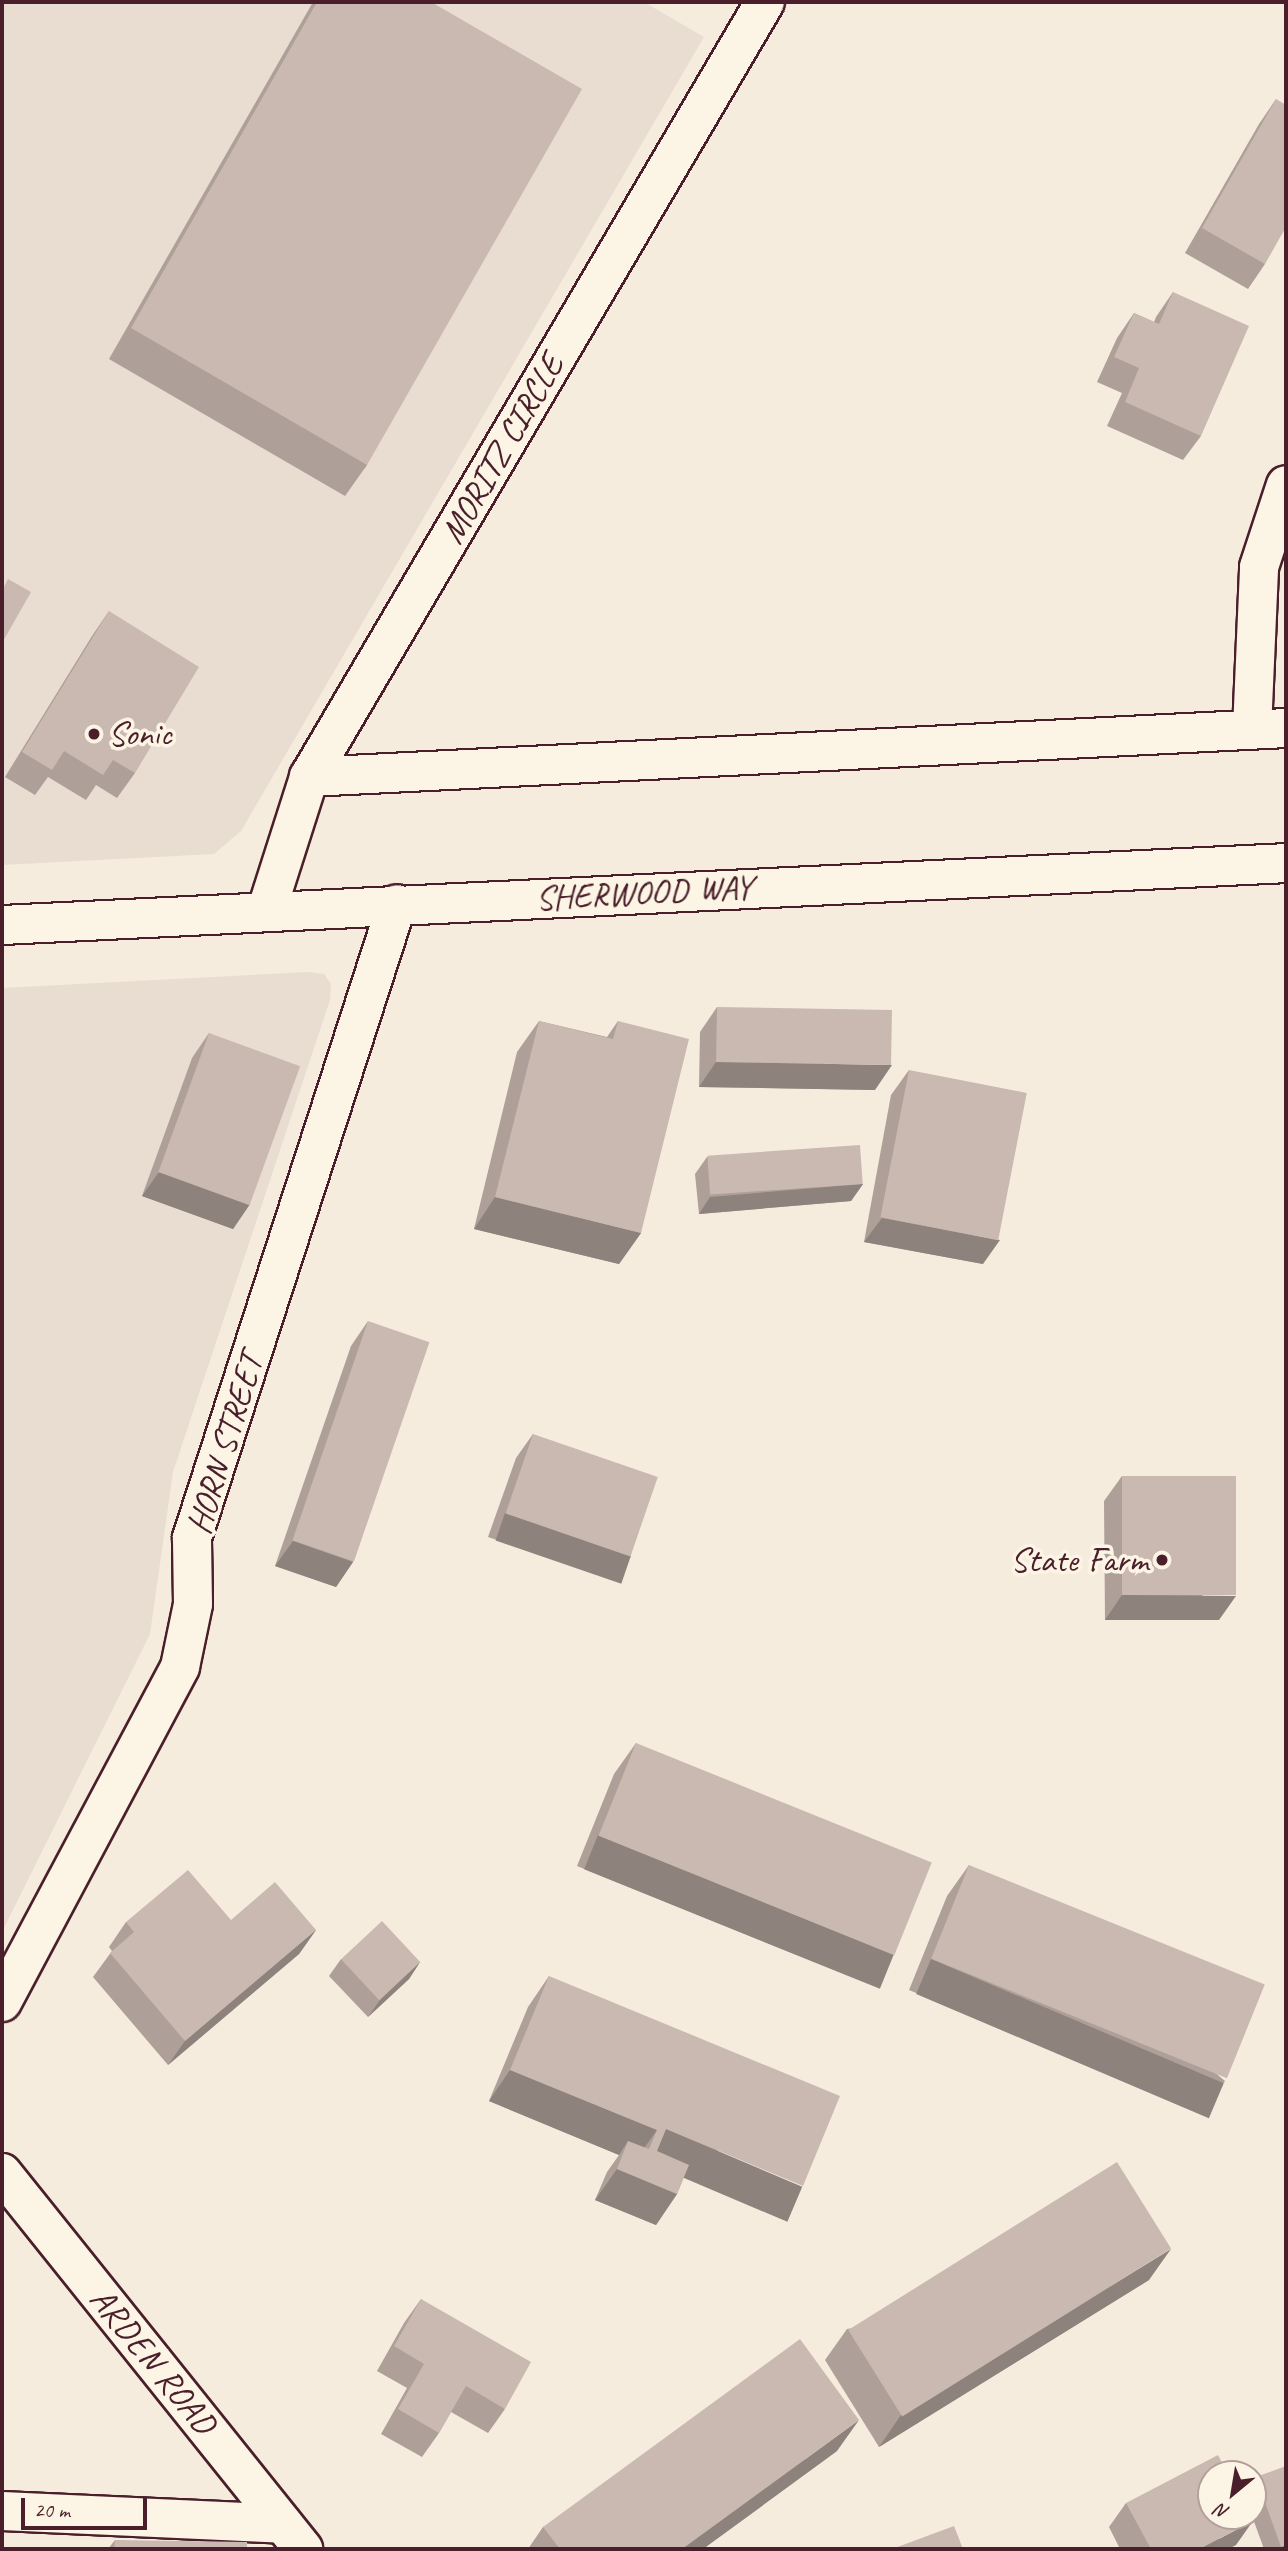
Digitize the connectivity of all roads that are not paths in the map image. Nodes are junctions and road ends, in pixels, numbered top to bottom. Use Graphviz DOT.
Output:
graph roads {
  1 [pos="765,2"];
  2 [pos="1286,485"];
  3 [pos="1269,729"];
  4 [pos="309,777"];
  5 [pos="1286,863"];
  6 [pos="397,904"];
  7 [pos="267,909"];
  8 [pos="2,925"];
  9 [pos="2,2002"];
  10 [pos="2,2173"];
  11 [pos="2,2511"];
  12 [pos="293,2536"];
  1 -- 4 [label="street, MORITZ CIRCLE"];
  2 -- 3 [label="street"];
  3 -- 4 [label="street"];
  4 -- 7 [label="street, MORITZ CIRCLE"];
  5 -- 6 [label="street, SHERWOOD WAY"];
  6 -- 7 [label="street, SHERWOOD WAY"];
  6 -- 9 [label="street, HORN STREET"];
  7 -- 8 [label="street, SHERWOOD WAY"];
  10 -- 12 [label="street, ARDEN ROAD"];
  11 -- 12 [label="street"];
}
